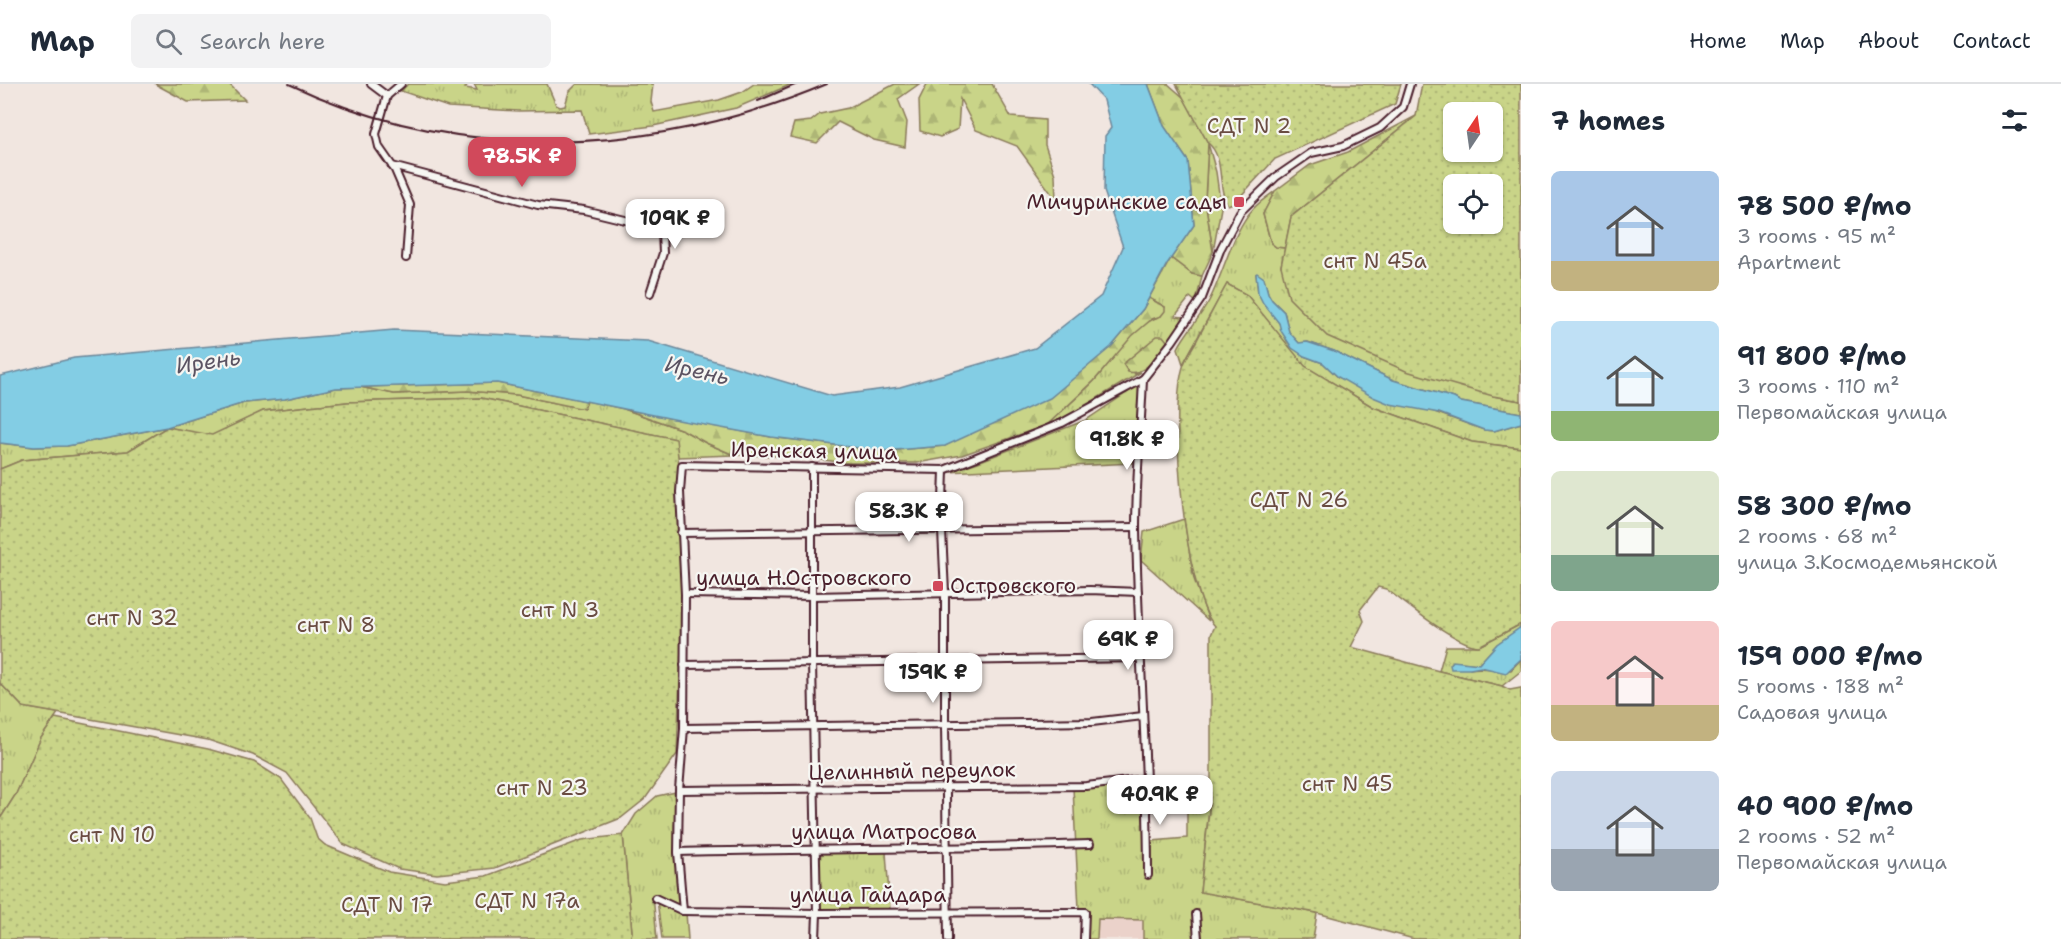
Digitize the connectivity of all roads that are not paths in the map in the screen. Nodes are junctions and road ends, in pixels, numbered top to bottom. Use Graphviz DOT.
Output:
graph roads {
  1 [pos="370,84"];
  2 [pos="401,84"];
  3 [pos="1410,84"];
  4 [pos="387,96"];
  5 [pos="392,166"];
  6 [pos="406,258"];
  7 [pos="650,293"];
  8 [pos="1143,379"];
  9 [pos="812,467"];
  10 [pos="945,470"];
  11 [pos="1136,526"];
  12 [pos="811,531"];
  13 [pos="942,531"];
  14 [pos="681,533"];
  15 [pos="1138,592"];
  16 [pos="685,594"];
  17 [pos="945,594"];
  18 [pos="813,596"];
  19 [pos="1140,658"];
  20 [pos="944,661"];
  21 [pos="812,663"];
  22 [pos="684,665"];
  23 [pos="1143,716"];
  24 [pos="945,725"];
  25 [pos="813,726"];
  26 [pos="684,728"];
  27 [pos="1146,779"];
  28 [pos="945,786"];
  29 [pos="816,788"];
  30 [pos="678,790"];
  31 [pos="1090,844"];
  32 [pos="815,849"];
  33 [pos="947,849"];
  34 [pos="678,852"];
  35 [pos="1149,875"];
  36 [pos="655,898"];
  37 [pos="683,911"];
  38 [pos="948,911"];
  39 [pos="818,913"];
  40 [pos="1196,914"];
  41 [pos="816,939"];
  42 [pos="948,939"];
  43 [pos="1084,939"];
  44 [pos="1198,939"];
  1 -- 4 [label="street"];
  2 -- 4 [label="street"];
  3 -- 8 [label="street"];
  4 -- 5 [label="street"];
  5 -- 6 [label="street"];
  5 -- 7 [label="street"];
  8 -- 10 [label="street"];
  8 -- 11 [label="street"];
  9 -- 10 [label="street, Иренская улица"];
  9 -- 12 [label="street"];
  9 -- 14 [label="street, Иренская улица"];
  10 -- 13 [label="street"];
  11 -- 13 [label="street"];
  11 -- 15 [label="street"];
  12 -- 13 [label="street"];
  12 -- 14 [label="street"];
  12 -- 18 [label="street"];
  13 -- 17 [label="street"];
  14 -- 16 [label="street"];
  15 -- 17 [label="street, улица Н.Островского"];
  15 -- 19 [label="street"];
  16 -- 18 [label="street, улица Н.Островского"];
  16 -- 22 [label="street"];
  17 -- 18 [label="street, улица Н.Островского"];
  17 -- 20 [label="street"];
  18 -- 21 [label="street"];
  19 -- 20 [label="street"];
  19 -- 23 [label="street"];
  20 -- 21 [label="street"];
  20 -- 24 [label="street"];
  21 -- 22 [label="street"];
  21 -- 25 [label="street"];
  22 -- 26 [label="street"];
  23 -- 24 [label="street"];
  23 -- 27 [label="street"];
  24 -- 25 [label="street"];
  24 -- 28 [label="street"];
  25 -- 26 [label="street"];
  25 -- 29 [label="street"];
  26 -- 30 [label="street"];
  27 -- 28 [label="street, Целинный переулок"];
  27 -- 35 [label="street"];
  28 -- 29 [label="street, Целинный переулок"];
  28 -- 33 [label="street"];
  29 -- 30 [label="street, Целинный переулок"];
  29 -- 32 [label="street"];
  30 -- 34 [label="street"];
  31 -- 33 [label="street, улица Матросова"];
  32 -- 33 [label="street, улица Матросова"];
  32 -- 34 [label="street, улица Матросова"];
  32 -- 39 [label="street"];
  33 -- 38 [label="street"];
  34 -- 37 [label="street"];
  36 -- 37 [label="street, улица Гайдара"];
  37 -- 39 [label="street, улица Гайдара"];
  38 -- 39 [label="street, улица Гайдара"];
  38 -- 42 [label="street"];
  38 -- 43 [label="street, улица Гайдара"];
  39 -- 41 [label="street"];
  40 -- 44 [label="street"];
}
